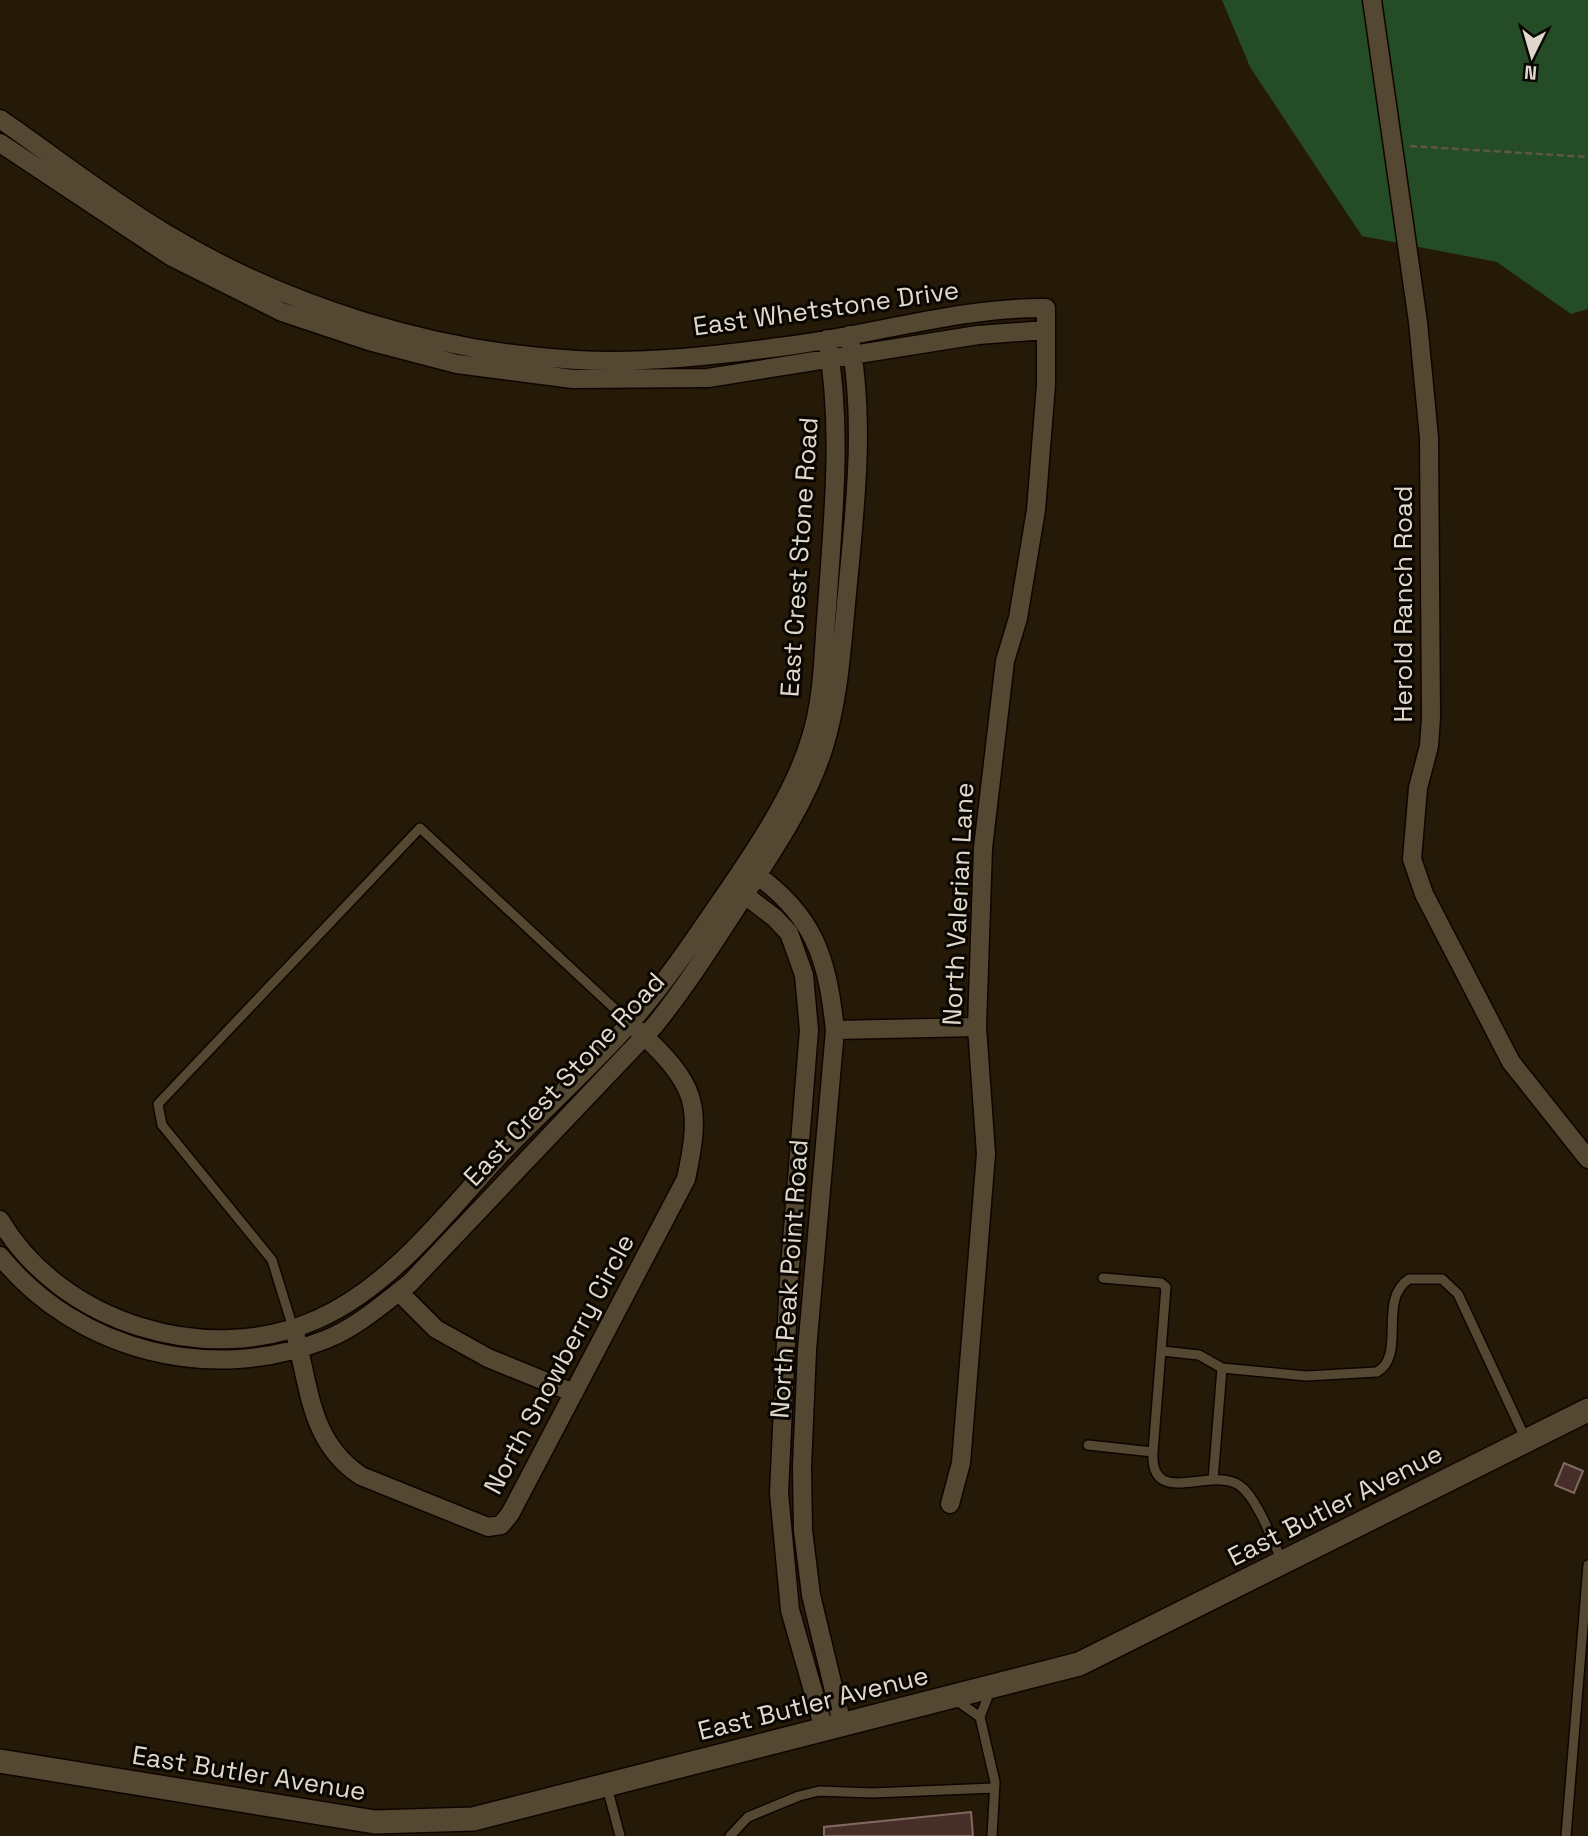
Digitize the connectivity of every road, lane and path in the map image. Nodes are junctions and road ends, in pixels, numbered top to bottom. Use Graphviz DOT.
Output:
graph roads {
  1 [pos="1372,0"];
  2 [pos="0,119"];
  3 [pos="0,143"];
  4 [pos="1392,145"];
  5 [pos="1588,157"];
  6 [pos="1045,308"];
  7 [pos="1046,330"];
  8 [pos="849,335"];
  9 [pos="827,339"];
  10 [pos="853,356"];
  11 [pos="830,360"];
  12 [pos="751,871"];
  13 [pos="738,889"];
  14 [pos="630,1023"];
  15 [pos="977,1027"];
  16 [pos="835,1030"];
  17 [pos="644,1036"];
  18 [pos="1588,1159"];
  19 [pos="0,1220"];
  20 [pos="0,1256"];
  21 [pos="1103,1278"];
  22 [pos="399,1292"];
  23 [pos="293,1328"];
  24 [pos="299,1348"];
  25 [pos="1162,1351"];
  26 [pos="1222,1368"];
  27 [pos="575,1393"];
  28 [pos="1588,1410"];
  29 [pos="1526,1440"];
  30 [pos="1088,1446"];
  31 [pos="1153,1452"];
  32 [pos="1213,1480"];
  33 [pos="950,1504"];
  34 [pos="1283,1562"];
  35 [pos="1588,1565"];
  36 [pos="992,1686"];
  37 [pos="951,1696"];
  38 [pos="980,1717"];
  39 [pos="833,1727"];
  40 [pos="0,1761"];
  41 [pos="607,1784"];
  42 [pos="994,1788"];
  43 [pos="620,1836"];
  44 [pos="730,1836"];
  45 [pos="992,1836"];
  46 [pos="1566,1836"];
  1 -- 4 [label="street, Herold Ranch Road"];
  2 -- 9 [label="street, East Whetstone Drive"];
  3 -- 11 [label="street, East Whetstone Drive"];
  4 -- 5 [label="path"];
  4 -- 18 [label="street, Herold Ranch Road"];
  6 -- 7 [label="street, North Valerian Lane"];
  6 -- 8 [label="street, East Whetstone Drive"];
  7 -- 10 [label="street, East Whetstone Drive"];
  7 -- 15 [label="street, North Valerian Lane"];
  8 -- 9 [label="street, East Whetstone Drive"];
  8 -- 10 [label="street, East Crest Stone Road"];
  9 -- 11 [label="street, East Crest Stone Road"];
  10 -- 11 [label="street, East Whetstone Drive"];
  10 -- 12 [label="street, East Crest Stone Road"];
  11 -- 12 [label="street, East Crest Stone Road"];
  12 -- 13 [label="street, East Crest Stone Road"];
  12 -- 16 [label="street, North Peak Point Road"];
  13 -- 14 [label="street, East Crest Stone Road"];
  13 -- 17 [label="street, East Crest Stone Road"];
  13 -- 39 [label="street, North Peak Point Road"];
  14 -- 17 [label="street, North Snowberry Circle"];
  14 -- 23 [label="street, East Crest Stone Road"];
  14 -- 23 [label="lane"];
  15 -- 16 [label="street"];
  15 -- 33 [label="street, North Valerian Lane"];
  16 -- 39 [label="street, North Peak Point Road"];
  17 -- 22 [label="street, East Crest Stone Road"];
  17 -- 27 [label="street, North Snowberry Circle"];
  19 -- 23 [label="street, East Crest Stone Road"];
  20 -- 24 [label="street, East Crest Stone Road"];
  21 -- 25 [label="lane"];
  22 -- 24 [label="street, East Crest Stone Road"];
  22 -- 27 [label="street"];
  23 -- 24 [label="street, North Snowberry Circle"];
  24 -- 27 [label="street, North Snowberry Circle"];
  25 -- 26 [label="lane"];
  25 -- 31 [label="lane"];
  26 -- 29 [label="lane"];
  26 -- 32 [label="lane"];
  28 -- 29 [label="street, East Butler Avenue"];
  29 -- 34 [label="street, East Butler Avenue"];
  30 -- 31 [label="lane"];
  31 -- 32 [label="lane"];
  32 -- 34 [label="lane"];
  34 -- 36 [label="street, East Butler Avenue"];
  35 -- 46 [label="lane"];
  36 -- 37 [label="street, East Butler Avenue"];
  36 -- 38 [label="lane"];
  37 -- 38 [label="lane"];
  37 -- 39 [label="street, East Butler Avenue"];
  38 -- 42 [label="lane"];
  39 -- 41 [label="street, East Butler Avenue"];
  40 -- 41 [label="street, East Butler Avenue"];
  41 -- 43 [label="lane"];
  42 -- 44 [label="lane"];
  42 -- 45 [label="lane"];
}
